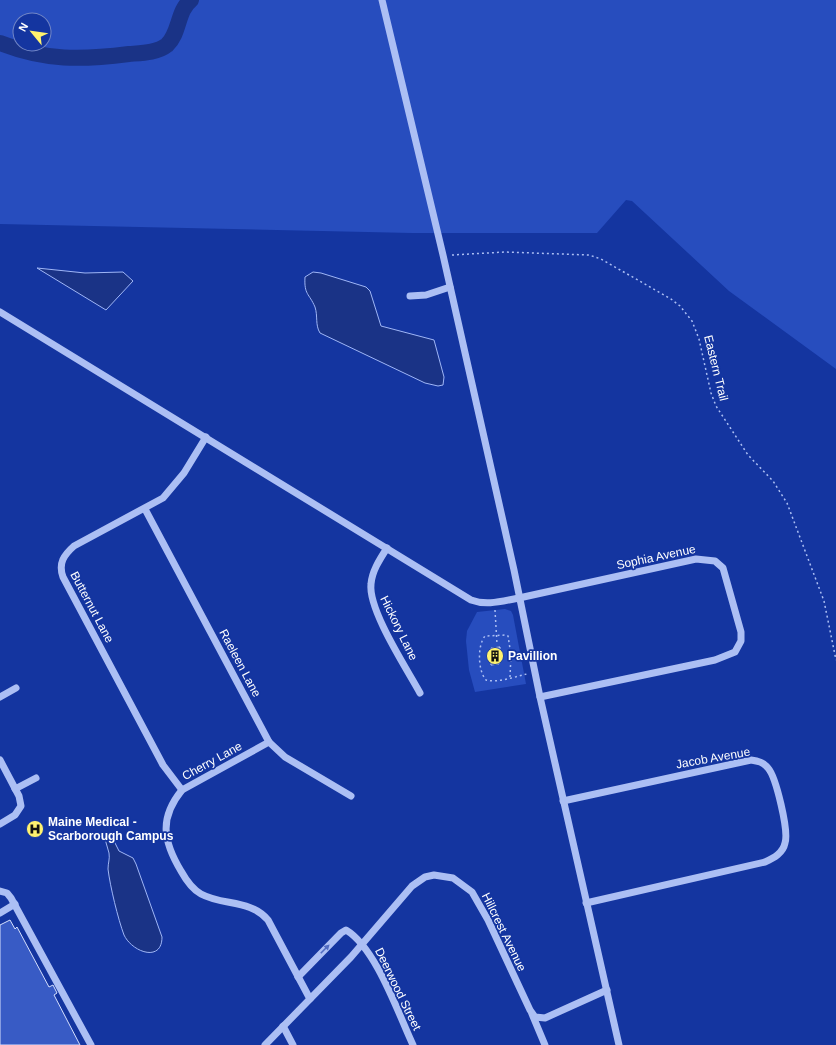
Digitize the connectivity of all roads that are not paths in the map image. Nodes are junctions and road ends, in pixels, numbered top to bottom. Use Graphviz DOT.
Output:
graph roads {
  1 [pos="382,0"];
  2 [pos="450,288"];
  3 [pos="410,296"];
  4 [pos="0,312"];
  5 [pos="206,437"];
  6 [pos="144,508"];
  7 [pos="386,548"];
  8 [pos="519,598"];
  9 [pos="16,688"];
  10 [pos="420,693"];
  11 [pos="0,697"];
  12 [pos="540,698"];
  13 [pos="269,742"];
  14 [pos="0,760"];
  15 [pos="36,778"];
  16 [pos="15,789"];
  17 [pos="182,790"];
  18 [pos="351,796"];
  19 [pos="563,801"];
  20 [pos="0,824"];
  21 [pos="0,891"];
  22 [pos="586,903"];
  23 [pos="15,904"];
  24 [pos="0,913"];
  25 [pos="362,944"];
  26 [pos="298,977"];
  27 [pos="607,990"];
  28 [pos="310,999"];
  29 [pos="530,1010"];
  30 [pos="284,1026"];
  31 [pos="91,1045"];
  32 [pos="265,1045"];
  33 [pos="293,1045"];
  34 [pos="413,1045"];
  35 [pos="545,1045"];
  36 [pos="619,1045"];
  1 -- 2 [label="street"];
  2 -- 3 [label="street"];
  2 -- 8 [label="street"];
  4 -- 5 [label="street, Sophia Avenue"];
  5 -- 6 [label="street, Butternut Lane"];
  5 -- 7 [label="street, Sophia Avenue"];
  6 -- 13 [label="street, Raeleen Lane"];
  6 -- 17 [label="street, Butternut Lane"];
  7 -- 8 [label="street, Sophia Avenue"];
  7 -- 10 [label="street, Hickory Lane"];
  8 -- 12 [label="street"];
  8 -- 12 [label="street, Sophia Avenue"];
  9 -- 11 [label="street"];
  12 -- 19 [label="street"];
  13 -- 17 [label="street, Cherry Lane"];
  13 -- 18 [label="street, Raeleen Lane"];
  14 -- 16 [label="street"];
  15 -- 16 [label="street"];
  16 -- 20 [label="street"];
  17 -- 26 [label="street, Cherry Lane"];
  19 -- 22 [label="street"];
  19 -- 22 [label="street, Jacob Avenue"];
  21 -- 23 [label="street"];
  22 -- 27 [label="street"];
  23 -- 24 [label="street"];
  23 -- 31 [label="street"];
  26 -- 25 [label="street, Deerwood Street, one-way"];
  25 -- 28 [label="street, Hillcrest Avenue"];
  25 -- 29 [label="street, Hillcrest Avenue"];
  25 -- 34 [label="street, Deerwood Street"];
  26 -- 28 [label="street, Cherry Lane"];
  27 -- 29 [label="street"];
  27 -- 36 [label="street"];
  28 -- 30 [label="street, Hillcrest Avenue"];
  29 -- 35 [label="street, Hillcrest Avenue"];
  30 -- 32 [label="street, Hillcrest Avenue"];
  30 -- 33 [label="street"];
}
